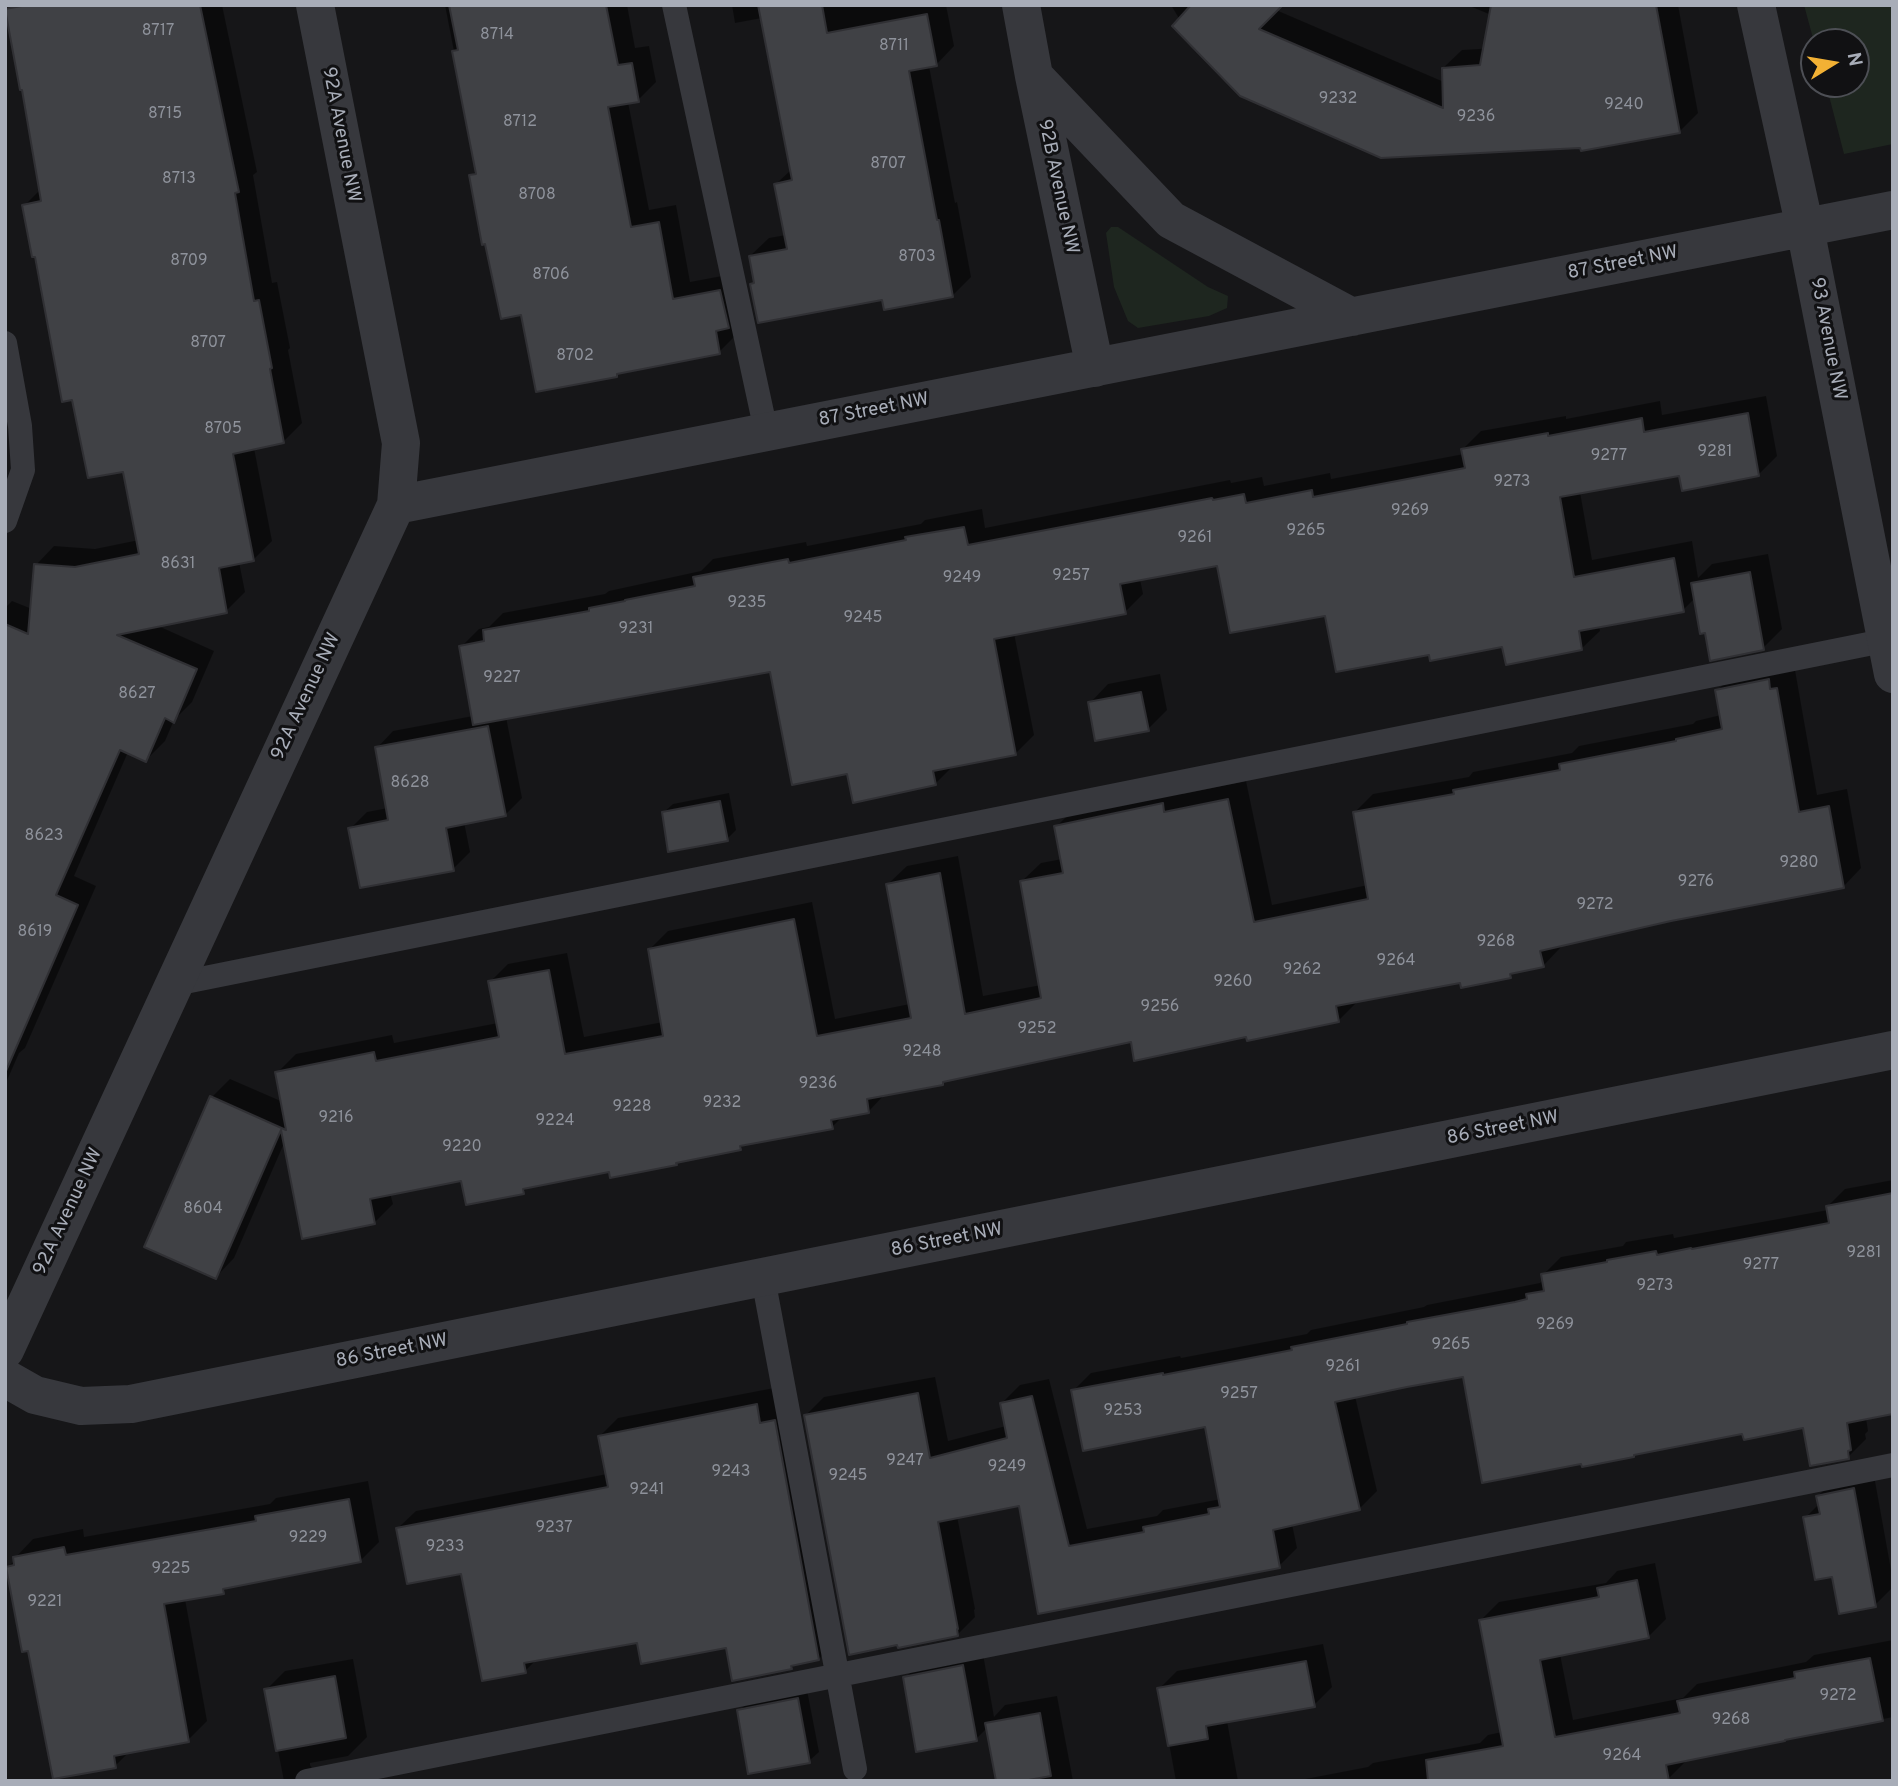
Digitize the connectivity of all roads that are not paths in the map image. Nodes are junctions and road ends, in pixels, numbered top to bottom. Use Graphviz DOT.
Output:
graph roads {
  1 [pos="315,5"];
  2 [pos="674,5"];
  3 [pos="1021,5"];
  4 [pos="1756,5"];
  5 [pos="1034,76"];
  6 [pos="1893,210"];
  7 [pos="1805,228"];
  8 [pos="1352,317"];
  9 [pos="5,344"];
  10 [pos="1095,368"];
  11 [pos="766,431"];
  12 [pos="396,505"];
  13 [pos="5,521"];
  14 [pos="1891,651"];
  15 [pos="175,984"];
  16 [pos="1893,1050"];
  17 [pos="763,1279"];
  18 [pos="5,1350"];
  19 [pos="5,1378"];
  20 [pos="1893,1465"];
  21 [pos="836,1675"];
  22 [pos="855,1769"];
  23 [pos="307,1781"];
  1 -- 12 [label="street, 92A Avenue NW"];
  2 -- 11 [label="lane"];
  3 -- 5 [label="street, 92B Avenue NW"];
  4 -- 7 [label="street, 93 Avenue NW"];
  5 -- 8 [label="street"];
  5 -- 10 [label="street, 92B Avenue NW"];
  6 -- 7 [label="street, 87 Street NW"];
  7 -- 8 [label="street, 87 Street NW"];
  7 -- 14 [label="street, 93 Avenue NW"];
  8 -- 10 [label="street, 87 Street NW"];
  9 -- 13 [label="lane"];
  10 -- 11 [label="street, 87 Street NW"];
  11 -- 12 [label="street, 87 Street NW"];
  12 -- 15 [label="street, 92A Avenue NW"];
  14 -- 15 [label="lane"];
  15 -- 18 [label="street, 92A Avenue NW"];
  16 -- 17 [label="street, 86 Street NW"];
  17 -- 19 [label="street, 86 Street NW"];
  17 -- 21 [label="lane"];
  20 -- 21 [label="lane"];
  21 -- 22 [label="lane"];
  21 -- 23 [label="lane"];
}
